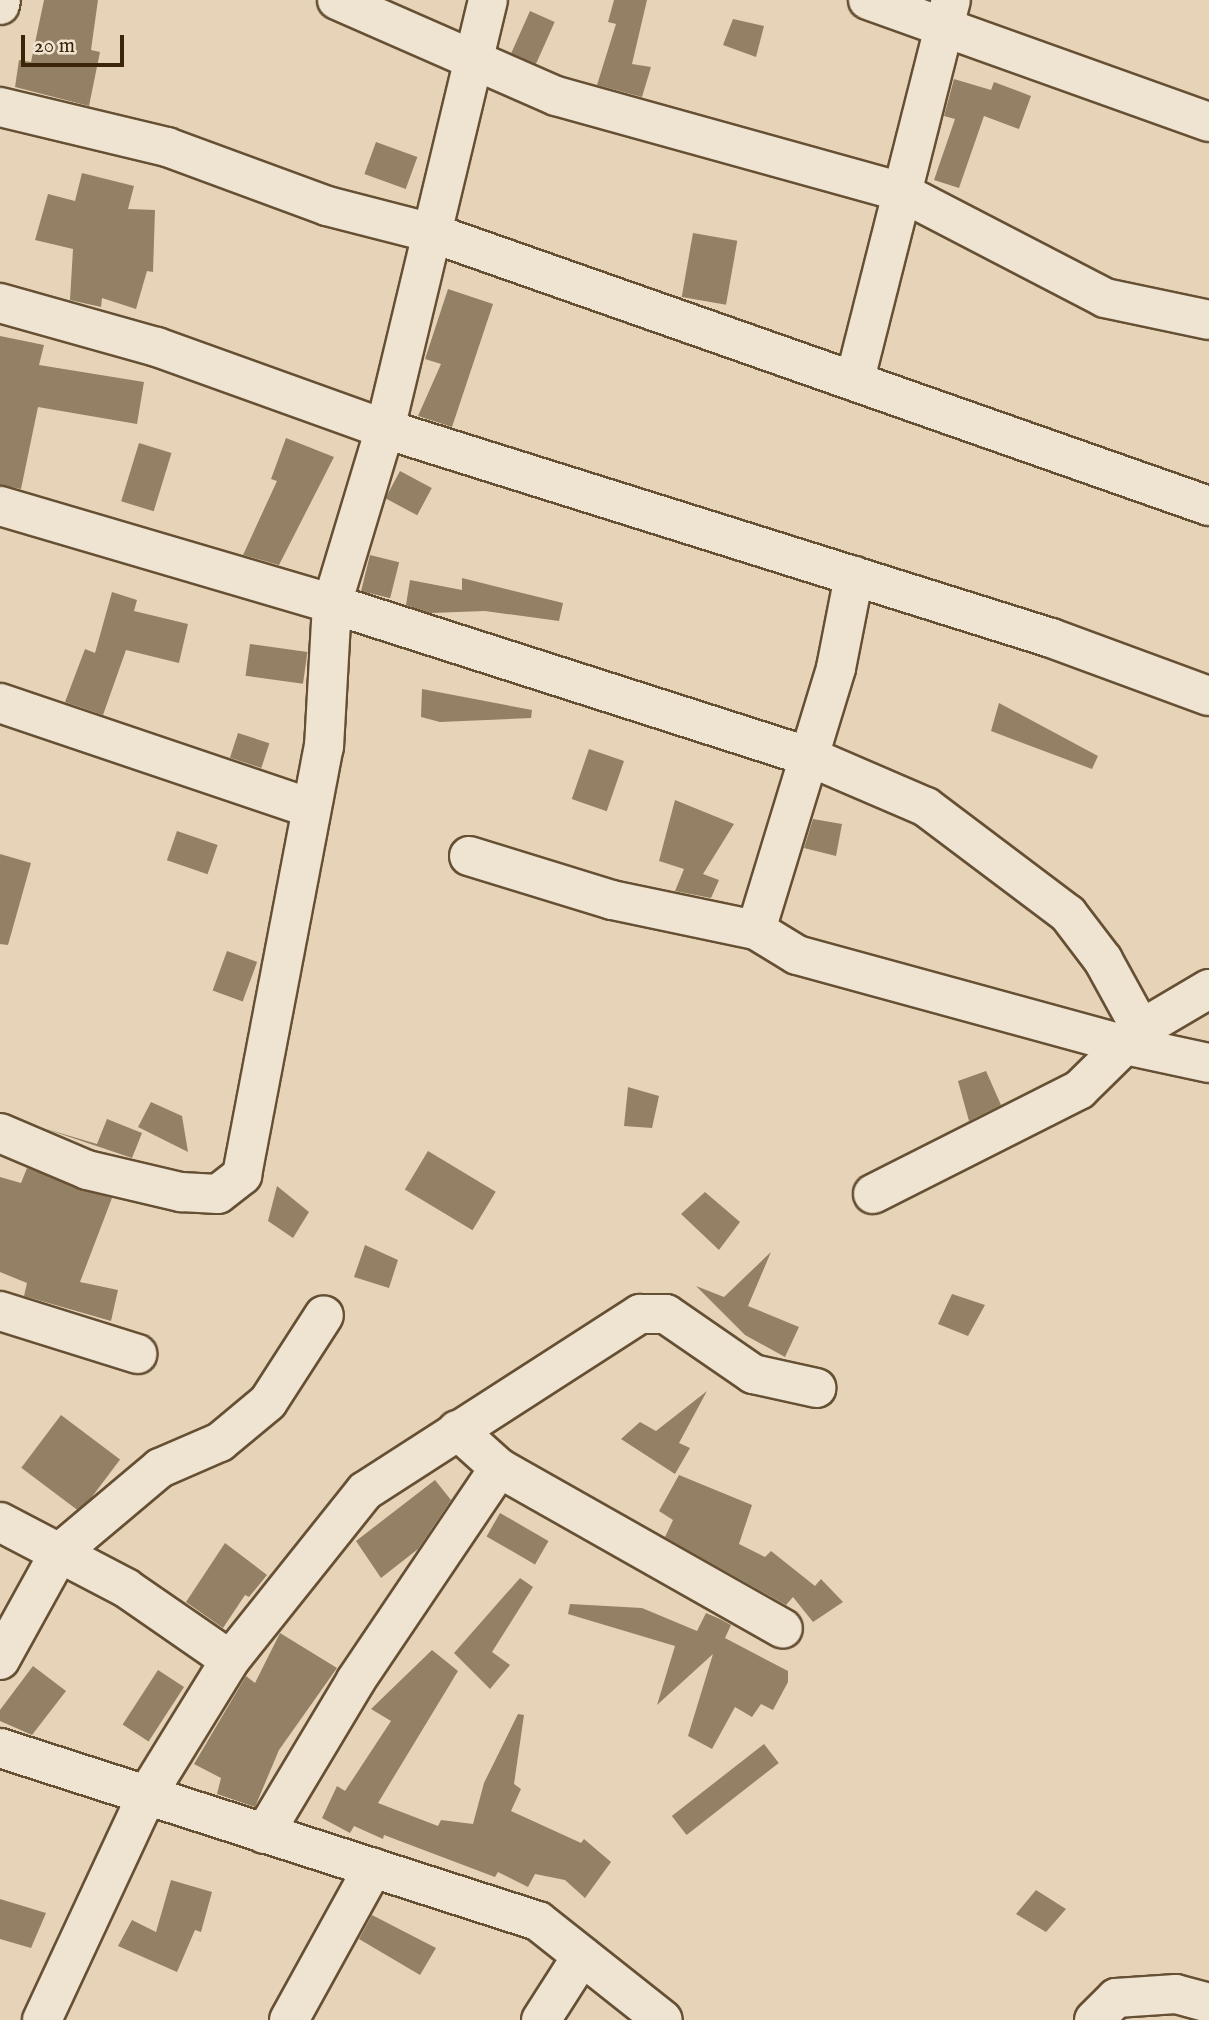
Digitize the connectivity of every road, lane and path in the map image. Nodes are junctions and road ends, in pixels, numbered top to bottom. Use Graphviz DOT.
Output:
graph roads {
  1 [pos="337,0"];
  2 [pos="488,0"];
  3 [pos="868,0"];
  4 [pos="947,13"];
  5 [pos="471,60"];
  6 [pos="0,107"];
  7 [pos="1209,122"];
  8 [pos="899,191"];
  9 [pos="432,233"];
  10 [pos="0,303"];
  11 [pos="1209,320"];
  12 [pos="855,379"];
  13 [pos="384,429"];
  14 [pos="0,506"];
  15 [pos="1209,506"];
  16 [pos="854,576"];
  17 [pos="332,604"];
  18 [pos="1209,696"];
  19 [pos="0,703"];
  20 [pos="810,757"];
  21 [pos="311,808"];
  22 [pos="469,856"];
  23 [pos="756,930"];
  24 [pos="1209,989"];
  25 [pos="1133,1037"];
  26 [pos="1209,1063"];
  27 [pos="0,1133"];
  28 [pos="873,1194"];
  29 [pos="0,1311"];
  30 [pos="324,1315"];
  31 [pos="137,1354"];
  32 [pos="816,1388"];
  33 [pos="457,1430"];
  34 [pos="499,1468"];
  35 [pos="0,1522"];
  36 [pos="60,1553"];
  37 [pos="783,1629"];
  38 [pos="0,1660"];
  39 [pos="230,1660"];
  40 [pos="0,1748"];
  41 [pos="148,1793"];
  42 [pos="264,1834"];
  43 [pos="373,1868"];
  44 [pos="582,1956"];
  45 [pos="1209,2003"];
  46 [pos="42,2020"];
  47 [pos="289,2020"];
  48 [pos="541,2020"];
  49 [pos="663,2020"];
  50 [pos="1094,2020"];
  1 -- 5 [label="street"];
  2 -- 5 [label="street"];
  3 -- 4 [label="street"];
  4 -- 7 [label="street"];
  4 -- 8 [label="street"];
  5 -- 8 [label="street"];
  5 -- 9 [label="street"];
  6 -- 9 [label="street"];
  8 -- 11 [label="street"];
  8 -- 12 [label="street"];
  9 -- 12 [label="street"];
  9 -- 13 [label="street"];
  10 -- 13 [label="street"];
  12 -- 15 [label="street"];
  13 -- 16 [label="street"];
  13 -- 17 [label="street"];
  14 -- 17 [label="street"];
  16 -- 18 [label="street"];
  16 -- 20 [label="street"];
  17 -- 20 [label="street"];
  17 -- 21 [label="street"];
  19 -- 21 [label="street"];
  20 -- 23 [label="street"];
  20 -- 25 [label="street"];
  21 -- 27 [label="street"];
  22 -- 23 [label="street"];
  23 -- 25 [label="street"];
  24 -- 25 [label="street"];
  25 -- 26 [label="street"];
  25 -- 28 [label="street"];
  29 -- 31 [label="street"];
  30 -- 36 [label="street"];
  32 -- 33 [label="street"];
  33 -- 34 [label="street"];
  33 -- 39 [label="street"];
  34 -- 37 [label="street"];
  34 -- 42 [label="street"];
  35 -- 36 [label="street"];
  36 -- 38 [label="street"];
  36 -- 39 [label="street"];
  39 -- 41 [label="street"];
  40 -- 41 [label="street"];
  41 -- 42 [label="street"];
  41 -- 46 [label="street"];
  42 -- 43 [label="street"];
  43 -- 44 [label="street"];
  43 -- 47 [label="street"];
  44 -- 48 [label="street"];
  44 -- 49 [label="street"];
  45 -- 50 [label="street"];
}
